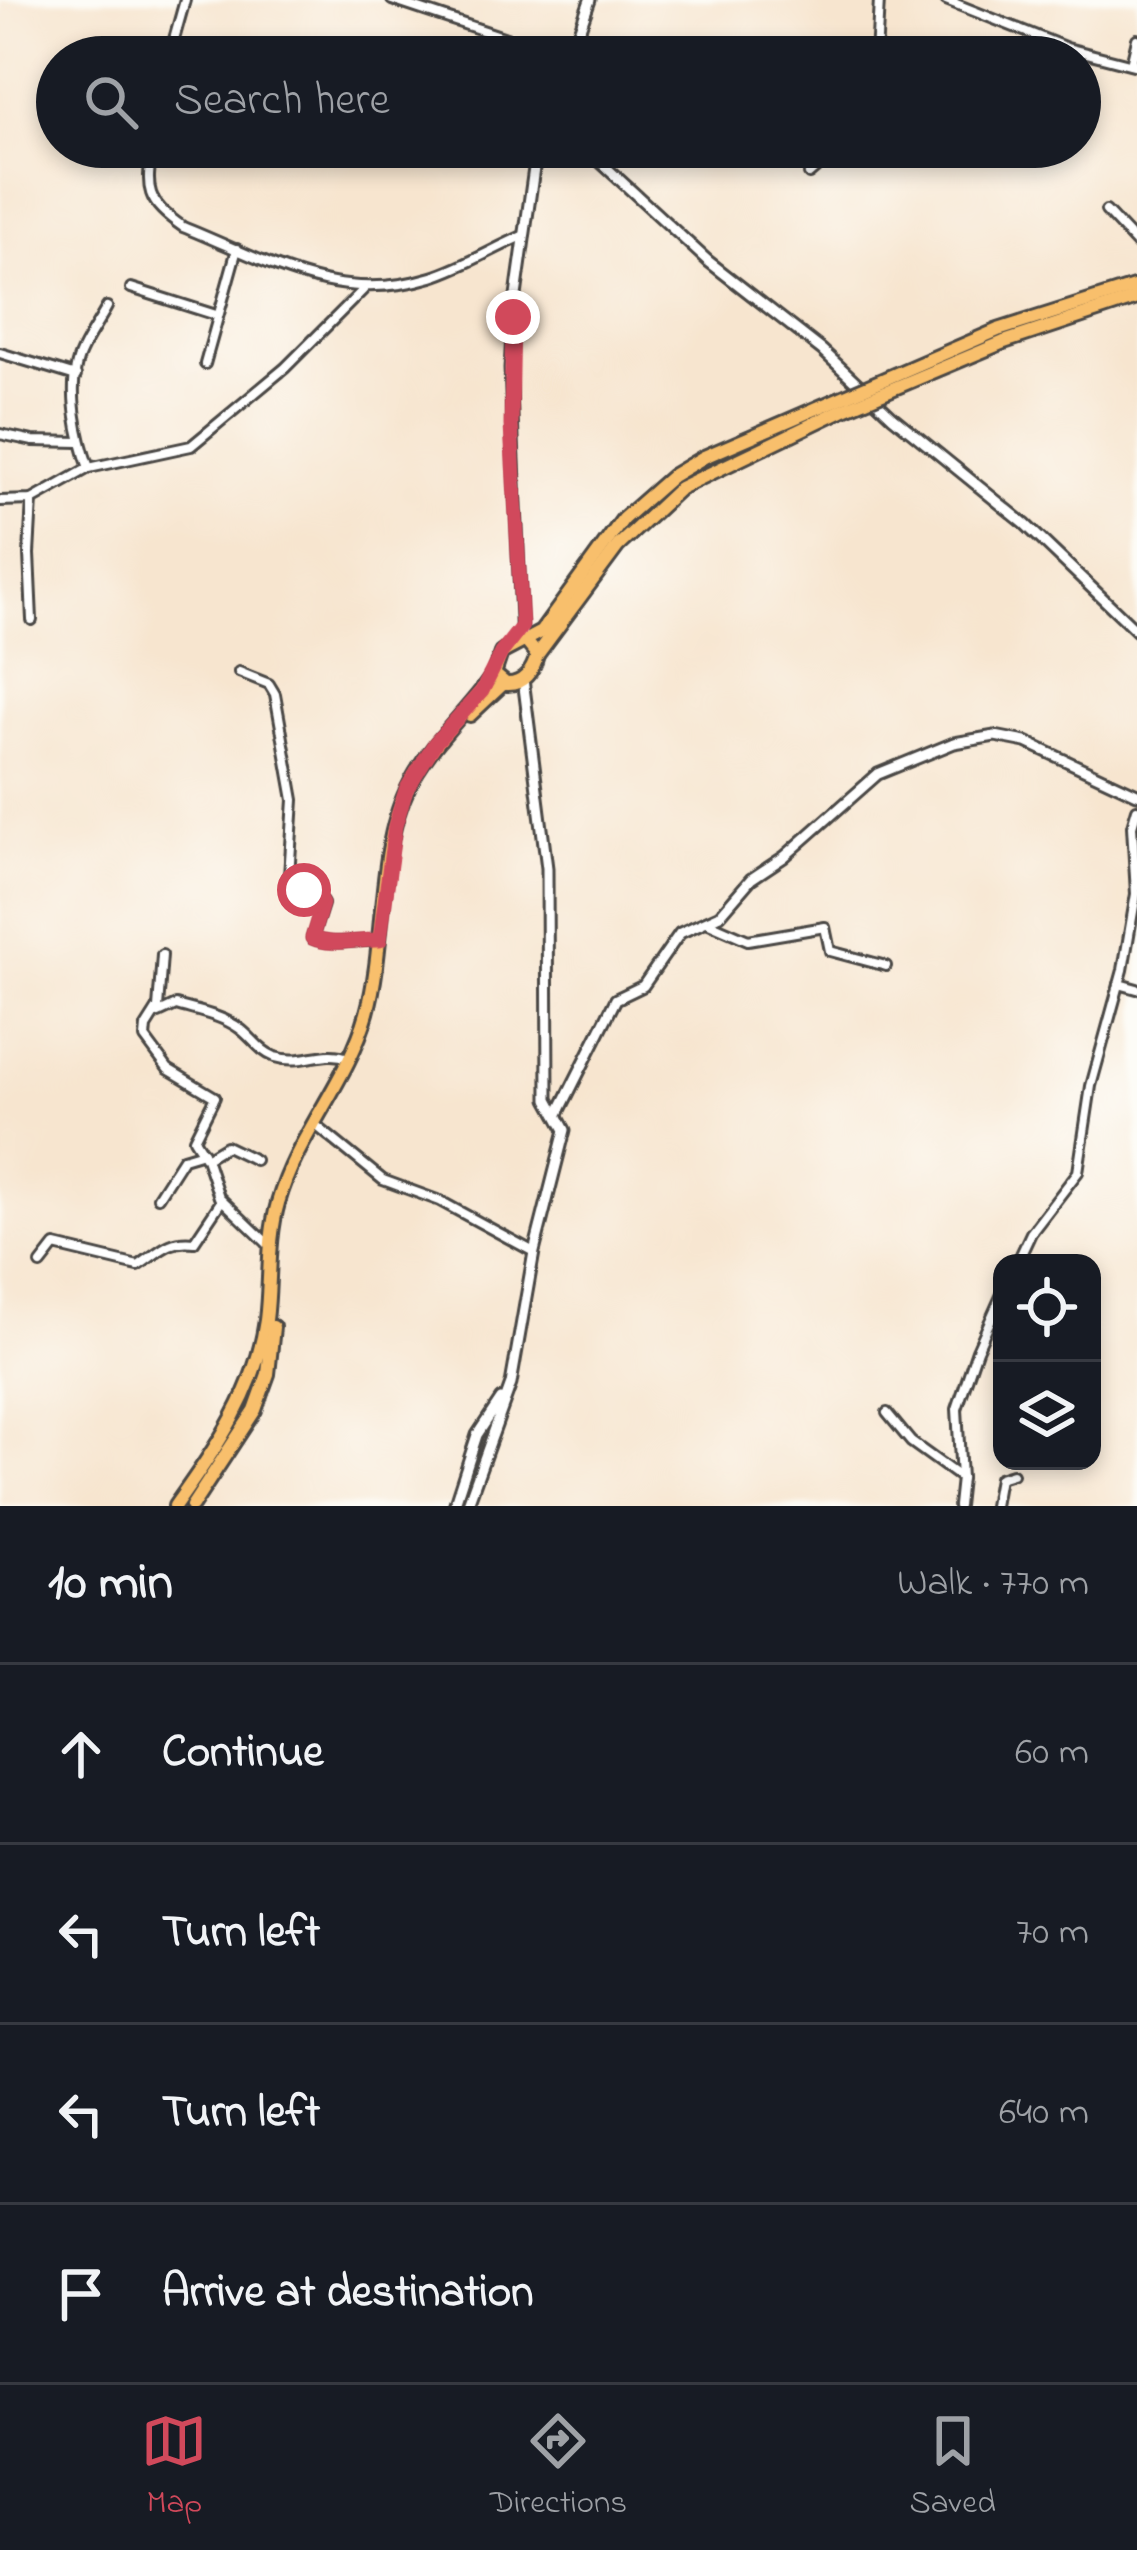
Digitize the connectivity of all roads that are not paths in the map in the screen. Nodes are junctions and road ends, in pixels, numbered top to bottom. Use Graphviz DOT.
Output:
graph roads {
  1 [pos="185,0"];
  2 [pos="392,0"];
  3 [pos="590,0"];
  4 [pos="879,0"];
  5 [pos="946,0"];
  6 [pos="175,36"];
  7 [pos="502,36"];
  8 [pos="575,36"];
  9 [pos="877,36"];
  10 [pos="1037,36"];
  11 [pos="1137,39"];
  12 [pos="1101,57"];
  13 [pos="1134,65"];
  14 [pos="149,168"];
  15 [pos="534,168"];
  16 [pos="607,168"];
  17 [pos="816,168"];
  18 [pos="809,174"];
  19 [pos="1106,212"];
  20 [pos="1132,229"];
  21 [pos="526,235"];
  22 [pos="1137,244"];
  23 [pos="237,249"];
  24 [pos="1137,286"];
  25 [pos="131,288"];
  26 [pos="364,289"];
  27 [pos="1137,298"];
  28 [pos="107,308"];
  29 [pos="216,315"];
  30 [pos="1001,336"];
  31 [pos="0,353"];
  32 [pos="205,364"];
  33 [pos="76,376"];
  34 [pos="0,434"];
  35 [pos="80,442"];
  36 [pos="89,468"];
  37 [pos="676,482"];
  38 [pos="32,500"];
  39 [pos="0,501"];
  40 [pos="32,620"];
  41 [pos="1137,628"];
  42 [pos="523,636"];
  43 [pos="537,655"];
  44 [pos="239,672"];
  45 [pos="508,680"];
  46 [pos="1137,794"];
  47 [pos="1137,809"];
  48 [pos="709,923"];
  49 [pos="1133,936"];
  50 [pos="380,940"];
  51 [pos="162,956"];
  52 [pos="886,966"];
  53 [pos="1119,984"];
  54 [pos="1137,989"];
  55 [pos="153,1018"];
  56 [pos="349,1058"];
  57 [pos="318,1127"];
  58 [pos="566,1130"];
  59 [pos="205,1155"];
  60 [pos="255,1160"];
  61 [pos="158,1197"];
  62 [pos="222,1200"];
  63 [pos="270,1245"];
  64 [pos="534,1252"];
  65 [pos="1021,1254"];
  66 [pos="40,1264"];
  67 [pos="993,1313"];
  68 [pos="511,1384"];
  69 [pos="887,1413"];
  70 [pos="1012,1474"];
  71 [pos="961,1478"];
  72 [pos="175,1506"];
  73 [pos="192,1506"];
  74 [pos="454,1506"];
  75 [pos="467,1506"];
  76 [pos="958,1506"];
  77 [pos="994,1506"];
  1 -- 6 [label="street"];
  2 -- 7 [label="street"];
  3 -- 8 [label="street"];
  4 -- 9 [label="street"];
  5 -- 10 [label="street"];
  11 -- 13 [label="street"];
  12 -- 13 [label="street"];
  14 -- 23 [label="street"];
  15 -- 21 [label="street"];
  16 -- 41 [label="street"];
  17 -- 18 [label="street"];
  19 -- 20 [label="street"];
  20 -- 22 [label="street"];
  21 -- 26 [label="street"];
  21 -- 42 [label="street"];
  23 -- 26 [label="street"];
  23 -- 29 [label="street"];
  24 -- 30 [label="main road"];
  25 -- 29 [label="street"];
  26 -- 36 [label="street"];
  27 -- 30 [label="main road"];
  28 -- 33 [label="street"];
  29 -- 32 [label="street"];
  30 -- 37 [label="main road, bridge"];
  31 -- 33 [label="street"];
  33 -- 35 [label="street"];
  34 -- 35 [label="street"];
  35 -- 36 [label="street"];
  36 -- 38 [label="street"];
  37 -- 42 [label="main road"];
  37 -- 43 [label="main road"];
  38 -- 39 [label="street"];
  38 -- 40 [label="street"];
  42 -- 43 [label="main road"];
  42 -- 45 [label="main road"];
  43 -- 45 [label="main road"];
  44 -- 50 [label="street"];
  45 -- 50 [label="main road"];
  45 -- 57 [label="main road"];
  45 -- 58 [label="street"];
  46 -- 48 [label="street"];
  47 -- 49 [label="street"];
  48 -- 52 [label="street"];
  48 -- 58 [label="street"];
  49 -- 53 [label="street"];
  50 -- 56 [label="main road"];
  51 -- 55 [label="street"];
  53 -- 54 [label="street"];
  53 -- 65 [label="street"];
  55 -- 56 [label="street"];
  55 -- 59 [label="street"];
  56 -- 63 [label="main road"];
  57 -- 64 [label="street"];
  57 -- 73 [label="main road"];
  58 -- 64 [label="street"];
  59 -- 60 [label="street"];
  59 -- 61 [label="street"];
  59 -- 62 [label="street"];
  62 -- 63 [label="street"];
  62 -- 66 [label="street"];
  63 -- 72 [label="main road"];
  64 -- 68 [label="street"];
  67 -- 71 [label="street"];
  68 -- 74 [label="street"];
  68 -- 75 [label="street"];
  69 -- 71 [label="street"];
  70 -- 77 [label="street"];
  71 -- 76 [label="street"];
}
